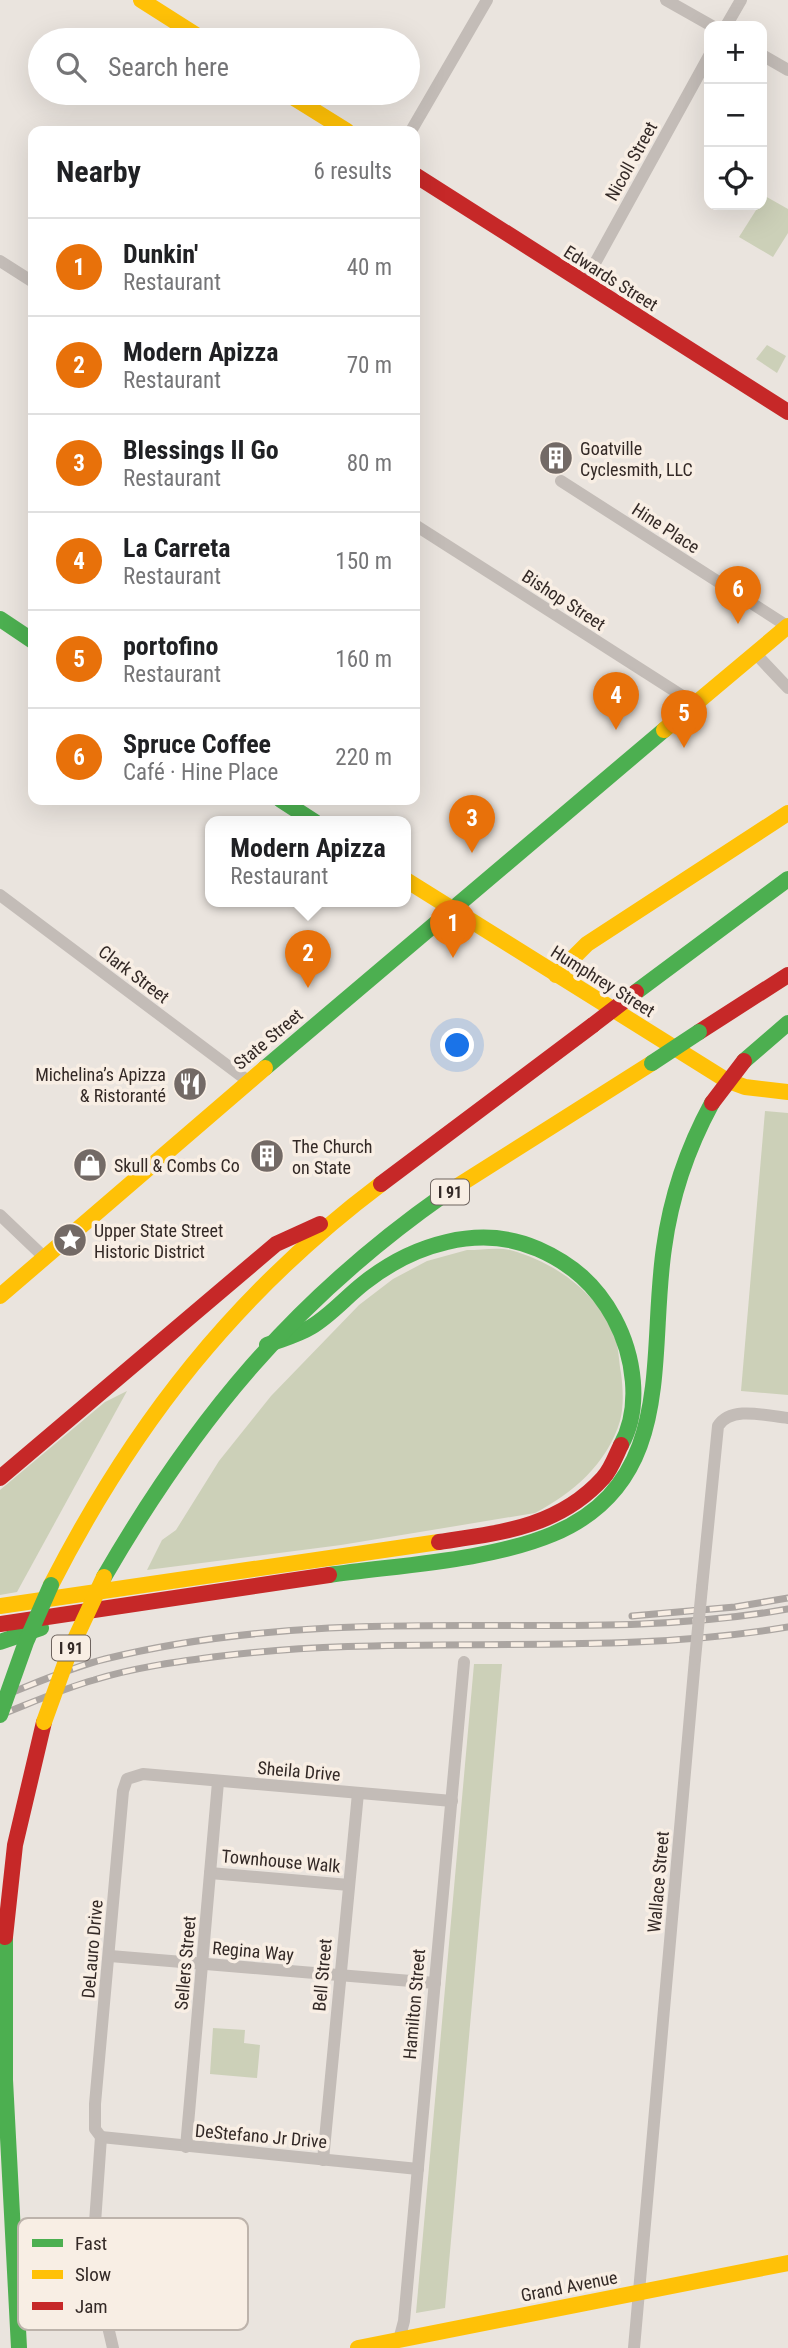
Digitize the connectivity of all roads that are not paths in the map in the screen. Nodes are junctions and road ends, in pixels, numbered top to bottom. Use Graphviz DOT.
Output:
graph roads {
  1 [pos="141,0"];
  2 [pos="487,0"];
  3 [pos="666,0"];
  4 [pos="741,0"];
  5 [pos="704,21"];
  6 [pos="729,21"];
  7 [pos="185,28"];
  8 [pos="767,58"];
  9 [pos="704,65"];
  10 [pos="788,70"];
  11 [pos="305,105"];
  12 [pos="339,126"];
  13 [pos="414,126"];
  14 [pos="420,178"];
  15 [pos="0,261"];
  16 [pos="28,279"];
  17 [pos="584,283"];
  18 [pos="785,404"];
  19 [pos="561,481"];
  20 [pos="420,528"];
  21 [pos="0,619"];
  22 [pos="788,626"];
  23 [pos="28,638"];
  24 [pos="755,653"];
  25 [pos="788,688"];
  26 [pos="695,704"];
  27 [pos="289,805"];
  28 [pos="788,813"];
  29 [pos="306,816"];
  30 [pos="788,879"];
  31 [pos="411,883"];
  32 [pos="0,895"];
  33 [pos="452,909"];
  34 [pos="556,975"];
  35 [pos="788,975"];
  36 [pos="788,1023"];
  37 [pos="248,1081"];
  38 [pos="788,1092"];
  39 [pos="0,1214"];
  40 [pos="335,1219"];
  41 [pos="44,1257"];
  42 [pos="0,1296"];
  43 [pos="267,1345"];
  44 [pos="788,1418"];
  45 [pos="0,1478"];
  46 [pos="0,1606"];
  47 [pos="76,1613"];
  48 [pos="0,1624"];
  49 [pos="0,1642"];
  50 [pos="464,1662"];
  51 [pos="0,1715"];
  52 [pos="143,1774"];
  53 [pos="218,1782"];
  54 [pos="358,1793"];
  55 [pos="452,1801"];
  56 [pos="210,1873"];
  57 [pos="349,1885"];
  58 [pos="110,1956"];
  59 [pos="202,1964"];
  60 [pos="340,1976"];
  61 [pos="435,1983"];
  62 [pos="101,2137"];
  63 [pos="186,2147"];
  64 [pos="323,2160"];
  65 [pos="418,2169"];
  66 [pos="95,2218"];
  67 [pos="788,2263"];
  68 [pos="640,2292"];
  69 [pos="109,2330"];
  70 [pos="398,2344"];
  71 [pos="19,2348"];
  72 [pos="113,2348"];
  73 [pos="358,2348"];
  74 [pos="634,2348"];
  1 -- 7 [label="main road"];
  2 -- 13 [label="street"];
  3 -- 5 [label="street"];
  4 -- 6 [label="street"];
  8 -- 10 [label="street"];
  9 -- 17 [label="street, Nicoll Street"];
  11 -- 12 [label="main road"];
  14 -- 17 [label="main road, Edwards Street"];
  15 -- 16 [label="street"];
  17 -- 18 [label="main road, Edwards Street"];
  19 -- 22 [label="street, Hine Place"];
  20 -- 26 [label="street, Bishop Street"];
  21 -- 23 [label="main road"];
  22 -- 24 [label="main road, State Street"];
  24 -- 25 [label="street"];
  24 -- 26 [label="main road, State Street"];
  26 -- 33 [label="main road, State Street"];
  27 -- 29 [label="main road"];
  28 -- 34 [label="main road"];
  30 -- 40 [label="main road, I 91, bridge"];
  31 -- 33 [label="main road, Humphrey Street"];
  32 -- 37 [label="street, Clark Street"];
  33 -- 34 [label="main road, Humphrey Street"];
  33 -- 37 [label="main road, State Street"];
  34 -- 38 [label="main road, Humphrey Street"];
  35 -- 43 [label="main road, I 91, bridge"];
  36 -- 47 [label="main road, bridge"];
  37 -- 41 [label="main road, State Street"];
  39 -- 41 [label="street"];
  40 -- 45 [label="main road"];
  40 -- 51 [label="main road, I 91, bridge"];
  41 -- 42 [label="main road, State Street"];
  43 -- 46 [label="main road"];
  43 -- 71 [label="main road, I 91, bridge"];
  44 -- 68 [label="street, Wallace Street, bridge"];
  47 -- 48 [label="main road"];
  47 -- 49 [label="main road"];
  50 -- 55 [label="street, Hamilton Street"];
  52 -- 53 [label="street, Sheila Drive"];
  52 -- 58 [label="street, DeLauro Drive"];
  53 -- 54 [label="street, Sheila Drive"];
  53 -- 56 [label="street, Sellers Street"];
  54 -- 55 [label="street, Sheila Drive"];
  54 -- 57 [label="street, Bell Street"];
  55 -- 61 [label="street, Hamilton Street"];
  56 -- 57 [label="street, Townhouse Walk"];
  56 -- 59 [label="street, Sellers Street"];
  57 -- 60 [label="street, Bell Street"];
  58 -- 59 [label="street, Regina Way"];
  58 -- 62 [label="street, DeLauro Drive"];
  59 -- 60 [label="street, Regina Way"];
  59 -- 63 [label="street, Sellers Street"];
  60 -- 61 [label="street, Regina Way"];
  60 -- 64 [label="street, Bell Street"];
  61 -- 65 [label="street, Hamilton Street"];
  62 -- 63 [label="street, DeStefano Jr Drive"];
  62 -- 66 [label="street, DeLauro Drive"];
  63 -- 64 [label="street, DeStefano Jr Drive"];
  64 -- 65 [label="street, DeStefano Jr Drive"];
  65 -- 70 [label="street, Hamilton Street"];
  67 -- 68 [label="main road, Grand Avenue"];
  68 -- 70 [label="main road, Grand Avenue"];
  68 -- 74 [label="street, Wallace Street"];
  69 -- 72 [label="street, DeLauro Drive"];
  70 -- 73 [label="main road, Grand Avenue"];
}
